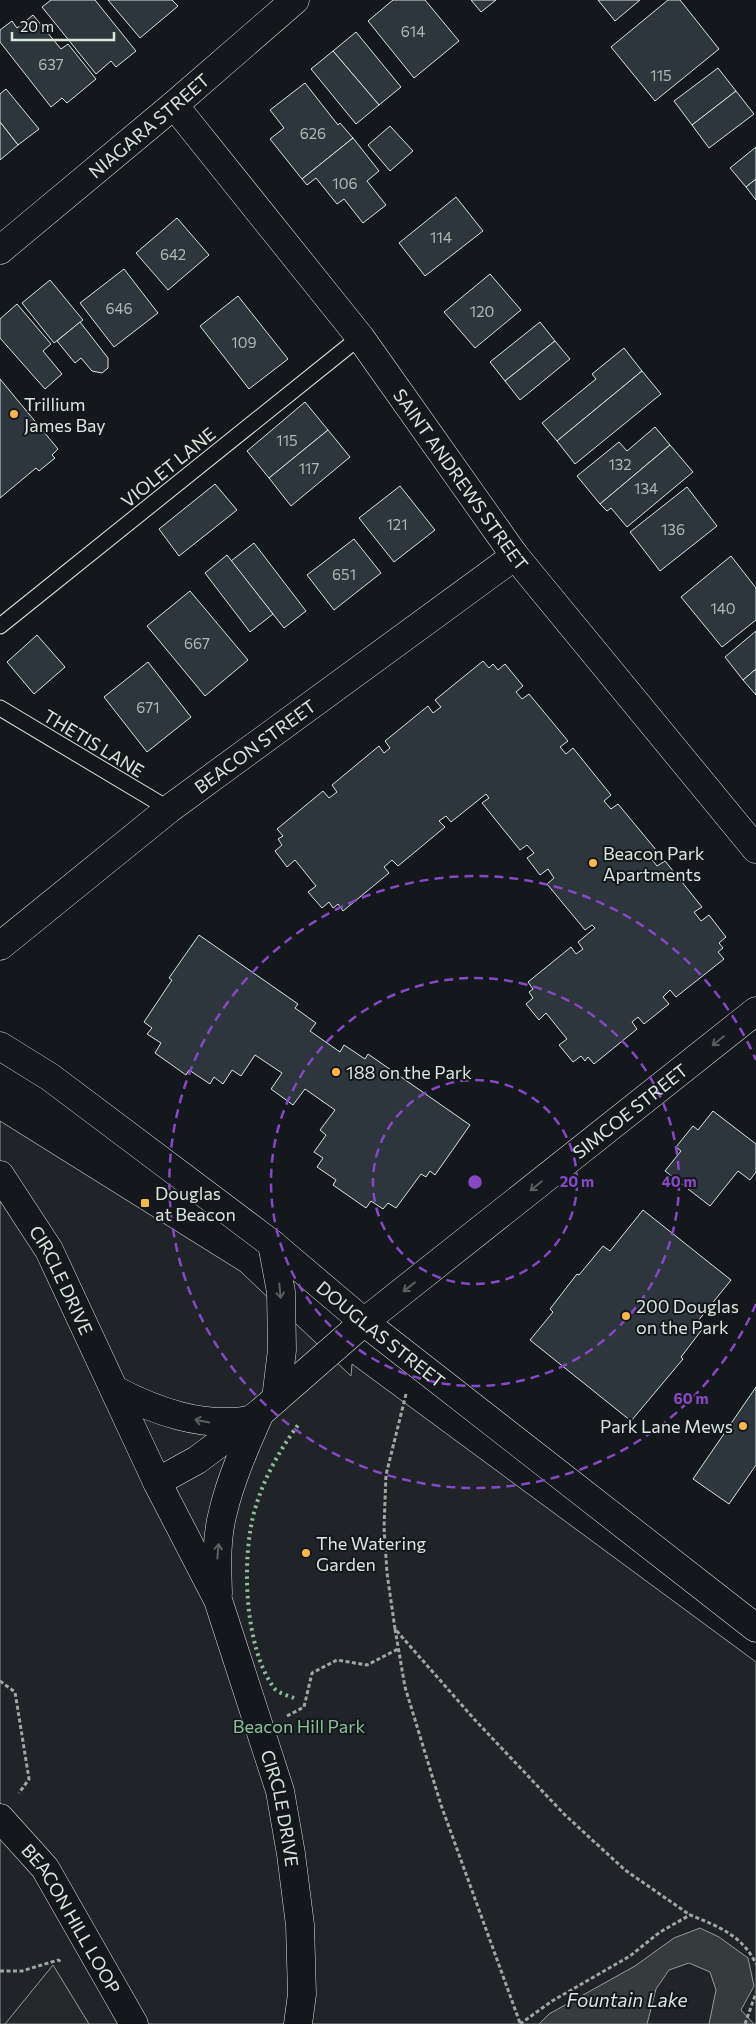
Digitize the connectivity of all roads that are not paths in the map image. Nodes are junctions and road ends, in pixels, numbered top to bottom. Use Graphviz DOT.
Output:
graph roads {
  1 [pos="295,0"];
  2 [pos="174,106"];
  3 [pos="0,250"];
  4 [pos="360,337"];
  5 [pos="515,556"];
  6 [pos="0,626"];
  7 [pos="0,708"];
  8 [pos="169,810"];
  9 [pos="756,849"];
  10 [pos="0,946"];
  11 [pos="756,1011"];
  12 [pos="0,1046"];
  13 [pos="0,1175"];
  14 [pos="272,1244"];
  15 [pos="364,1322"];
  16 [pos="115,1390"];
  17 [pos="262,1410"];
  18 [pos="157,1482"];
  19 [pos="218,1600"];
  20 [pos="756,1628"];
  21 [pos="0,1818"];
  22 [pos="134,2024"];
  23 [pos="298,2024"];
  1 -- 2 [label="street, NIAGARA STREET"];
  2 -- 3 [label="street, NIAGARA STREET"];
  2 -- 4 [label="street, SAINT ANDREWS STREET"];
  4 -- 5 [label="street, SAINT ANDREWS STREET"];
  4 -- 6 [label="lane, VIOLET LANE"];
  5 -- 8 [label="street, BEACON STREET"];
  5 -- 9 [label="street, SAINT ANDREWS STREET"];
  7 -- 8 [label="lane, THETIS LANE"];
  8 -- 10 [label="street, BEACON STREET"];
  11 -- 15 [label="street, SIMCOE STREET, one-way"];
  12 -- 14 [label="street, DOUGLAS STREET"];
  13 -- 16 [label="street, CIRCLE DRIVE"];
  14 -- 15 [label="street, DOUGLAS STREET"];
  14 -- 17 [label="street, one-way"];
  15 -- 17 [label="street, CIRCLE DRIVE"];
  15 -- 20 [label="street, DOUGLAS STREET"];
  17 -- 16 [label="street, one-way"];
  16 -- 18 [label="street, CIRCLE DRIVE"];
  17 -- 18 [label="street, CIRCLE DRIVE"];
  19 -- 17 [label="street, CIRCLE DRIVE, one-way"];
  18 -- 19 [label="street, CIRCLE DRIVE"];
  19 -- 23 [label="street, CIRCLE DRIVE"];
  21 -- 22 [label="street, BEACON HILL LOOP"];
}
